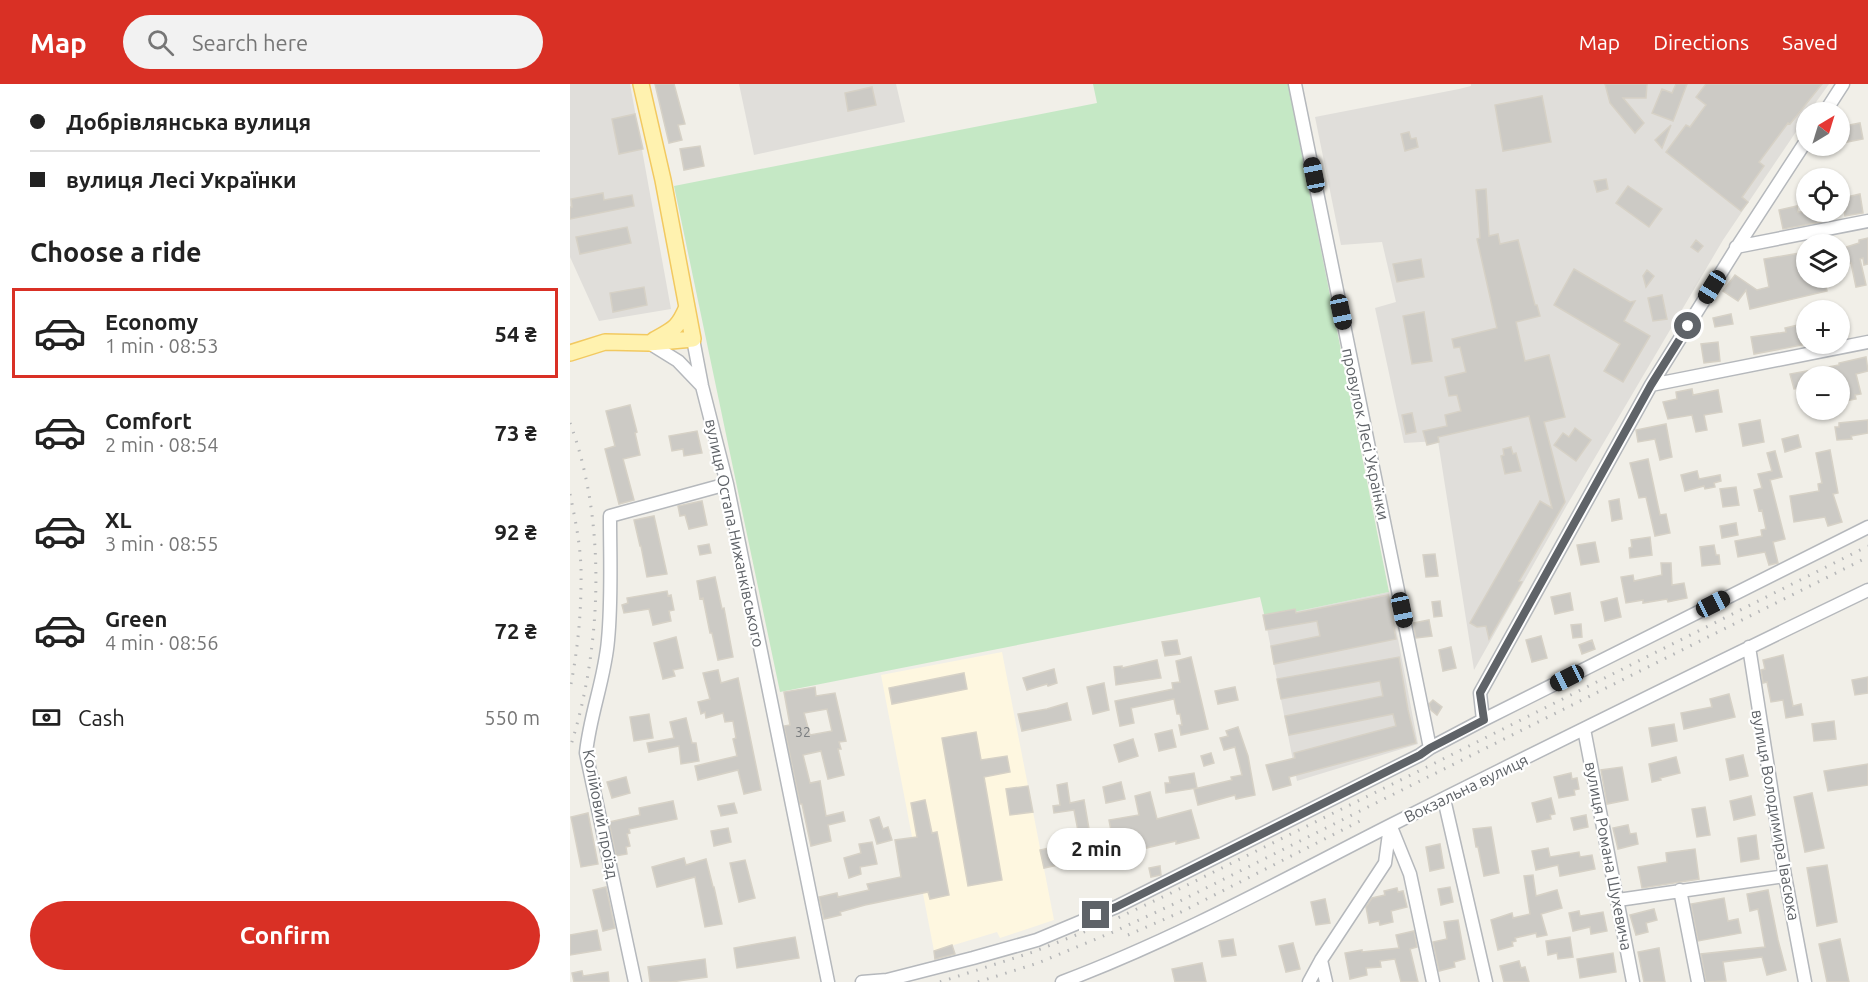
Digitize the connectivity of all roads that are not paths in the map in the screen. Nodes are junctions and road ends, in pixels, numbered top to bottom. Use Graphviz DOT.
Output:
graph roads {
  1 [pos="641,84"];
  2 [pos="1295,84"];
  3 [pos="1843,84"];
  4 [pos="1831,102"];
  5 [pos="1796,156"];
  6 [pos="1868,221"];
  7 [pos="1736,247"];
  8 [pos="687,307"];
  9 [pos="693,339"];
  10 [pos="1868,342"];
  11 [pos="649,343"];
  12 [pos="570,353"];
  13 [pos="1651,385"];
  14 [pos="702,386"];
  15 [pos="726,484"];
  16 [pos="1868,527"];
  17 [pos="1868,590"];
  18 [pos="1749,647"];
  19 [pos="1484,720"];
  20 [pos="1584,729"];
  21 [pos="1430,748"];
  22 [pos="1444,799"];
  23 [pos="1390,826"];
  24 [pos="1785,876"];
  25 [pos="1680,890"];
  26 [pos="1618,900"];
  27 [pos="1321,960"];
  28 [pos="635,982"];
  29 [pos="828,982"];
  30 [pos="862,982"];
  31 [pos="1063,982"];
  32 [pos="1309,982"];
  33 [pos="1326,982"];
  34 [pos="1434,982"];
  35 [pos="1486,982"];
  36 [pos="1633,982"];
  37 [pos="1698,982"];
  38 [pos="1805,982"];
  1 -- 8 [label="main road, вулиця Остапа Нижанківського"];
  2 -- 21 [label="street, провулок Лесі Українки"];
  3 -- 4 [label="street"];
  5 -- 7 [label="street"];
  6 -- 7 [label="street"];
  7 -- 13 [label="street"];
  8 -- 9 [label="main road, вулиця Остапа Нижанківського"];
  8 -- 11 [label="main road"];
  9 -- 11 [label="main road"];
  9 -- 14 [label="street, вулиця Остапа Нижанківського"];
  10 -- 13 [label="street"];
  11 -- 12 [label="main road"];
  11 -- 14 [label="street"];
  13 -- 19 [label="street"];
  14 -- 15 [label="street, вулиця Остапа Нижанківського"];
  15 -- 28 [label="street, Колійовий проїзд"];
  15 -- 29 [label="street, вулиця Остапа Нижанківського"];
  16 -- 19 [label="street"];
  17 -- 18 [label="street, Вокзальна вулиця"];
  18 -- 20 [label="street, Вокзальна вулиця"];
  18 -- 24 [label="street, вулиця Володимира Івасюка"];
  19 -- 21 [label="street"];
  20 -- 22 [label="street, Вокзальна вулиця"];
  20 -- 26 [label="street, вулиця Романа Шухевича"];
  21 -- 30 [label="street"];
  22 -- 23 [label="street, Вокзальна вулиця"];
  22 -- 35 [label="street"];
  23 -- 27 [label="street"];
  23 -- 31 [label="street, Вокзальна вулиця"];
  23 -- 34 [label="street"];
  24 -- 25 [label="street"];
  24 -- 38 [label="street, вулиця Володимира Івасюка"];
  25 -- 26 [label="street"];
  25 -- 37 [label="street"];
  26 -- 36 [label="street, вулиця Романа Шухевича"];
  27 -- 32 [label="street"];
  27 -- 33 [label="street"];
}
